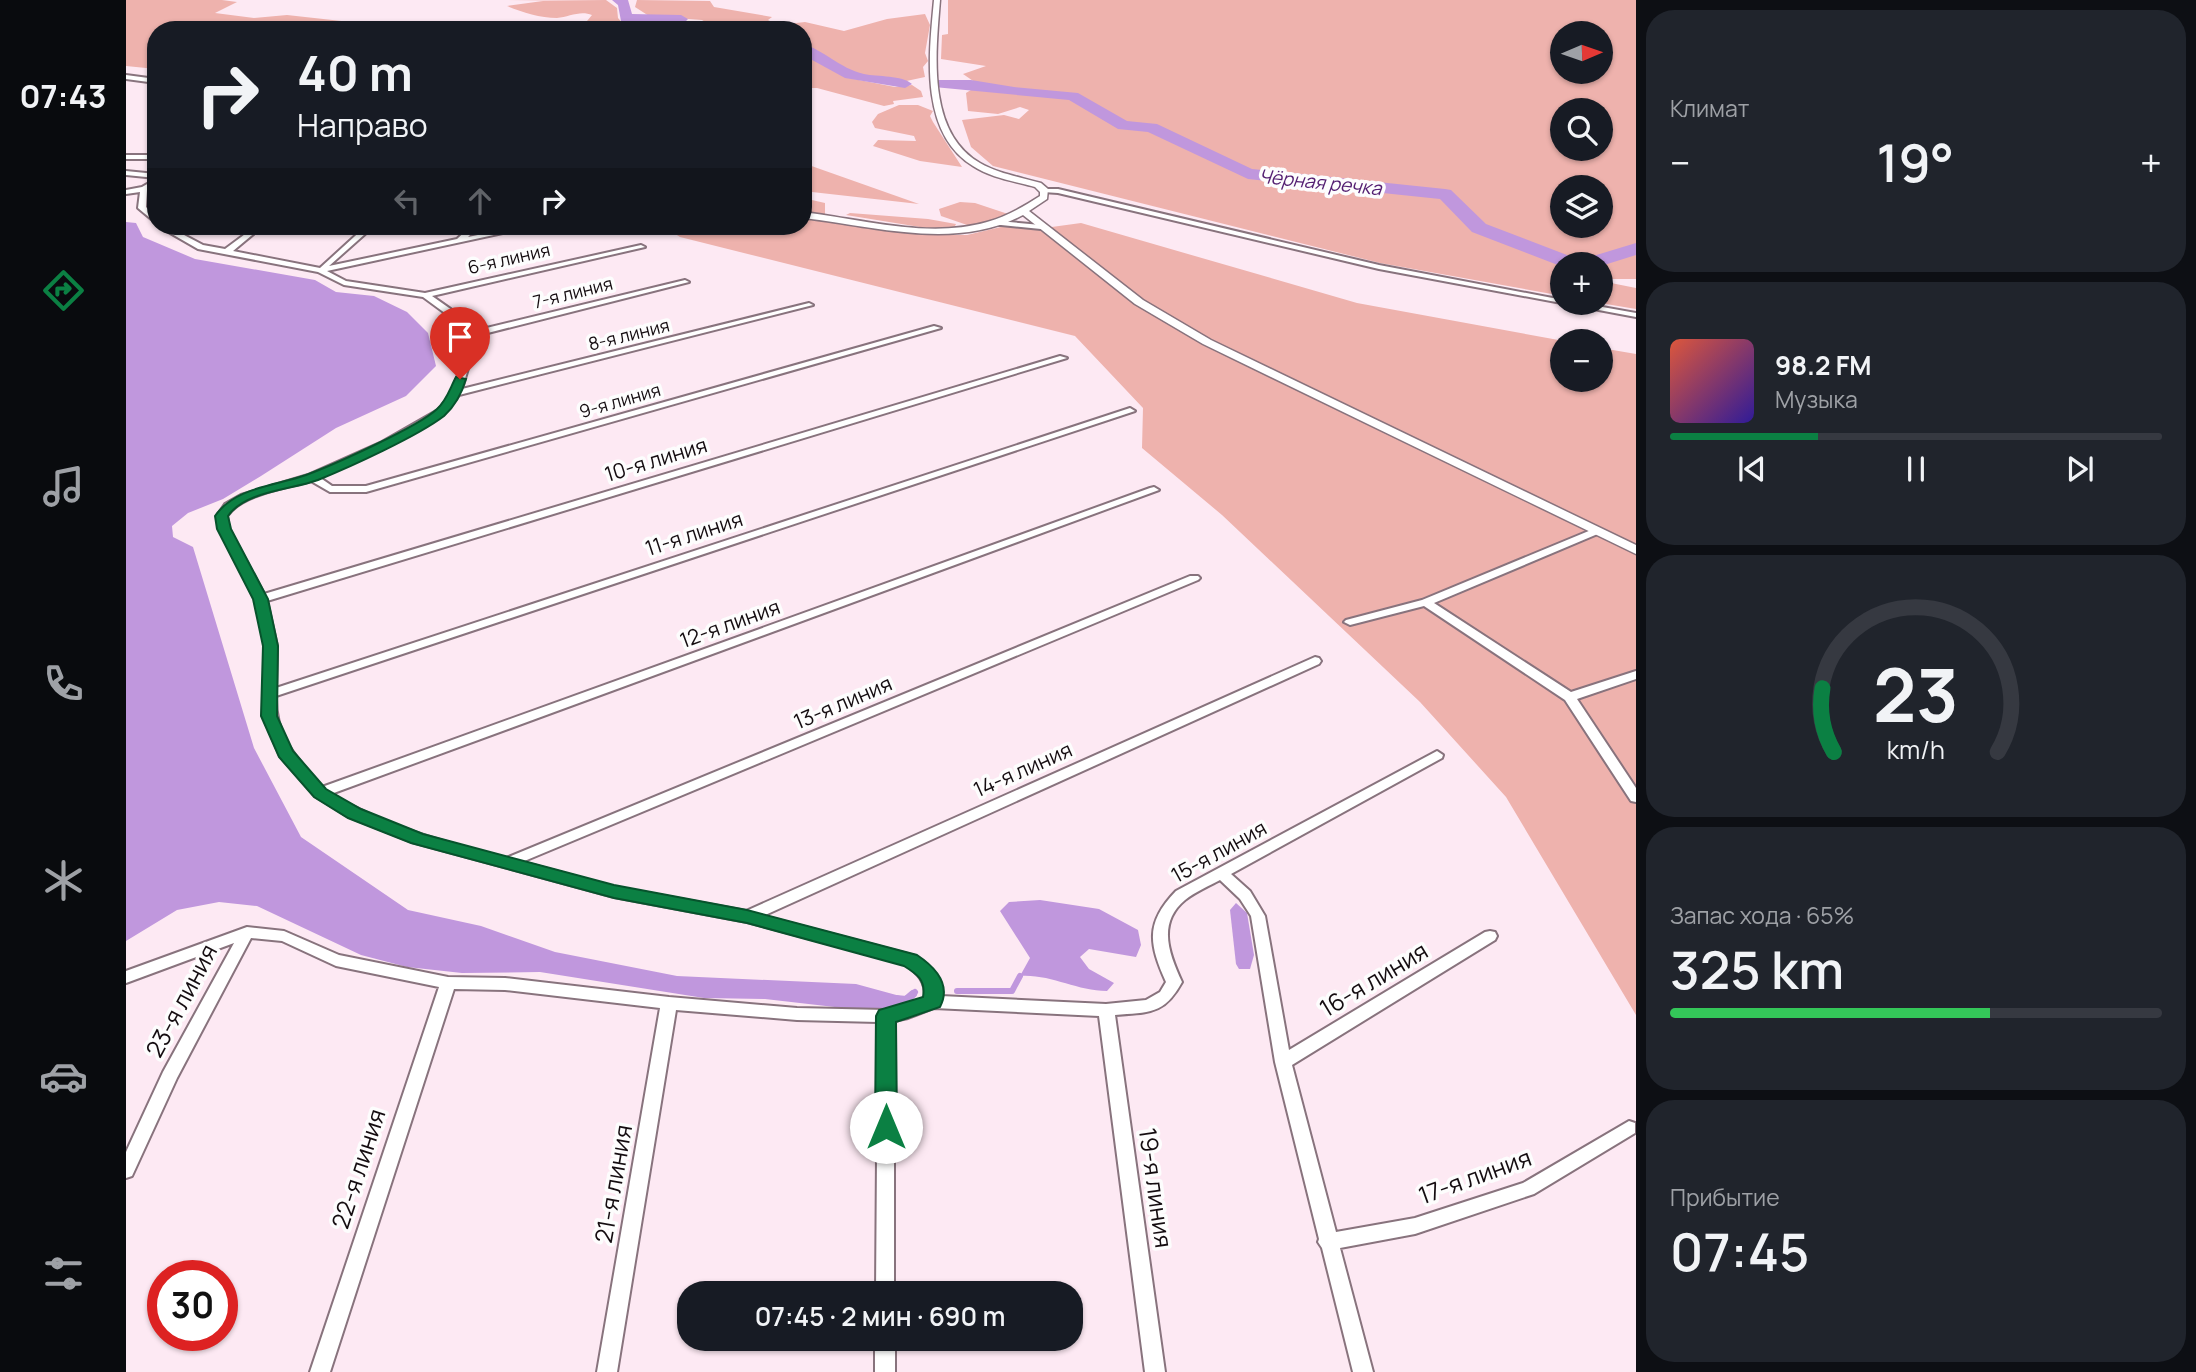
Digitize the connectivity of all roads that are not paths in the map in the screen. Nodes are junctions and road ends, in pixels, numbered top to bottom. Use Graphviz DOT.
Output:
graph roads {
  1 [pos="937,0"];
  2 [pos="126,78"];
  3 [pos="147,80"];
  4 [pos="126,157"];
  5 [pos="147,158"];
  6 [pos="126,173"];
  7 [pos="147,175"];
  8 [pos="145,189"];
  9 [pos="1045,191"];
  10 [pos="126,192"];
  11 [pos="147,212"];
  12 [pos="1025,212"];
  13 [pos="812,216"];
  14 [pos="1001,223"];
  15 [pos="1041,227"];
  16 [pos="179,235"];
  17 [pos="248,235"];
  18 [pos="360,235"];
  19 [pos="465,235"];
  20 [pos="485,235"];
  21 [pos="460,240"];
  22 [pos="641,247"];
  23 [pos="225,253"];
  24 [pos="320,270"];
  25 [pos="685,282"];
  26 [pos="425,295"];
  27 [pos="1550,299"];
  28 [pos="809,305"];
  29 [pos="1613,311"];
  30 [pos="1636,315"];
  31 [pos="937,328"];
  32 [pos="468,335"];
  33 [pos="1063,358"];
  34 [pos="456,393"];
  35 [pos="1130,411"];
  36 [pos="312,477"];
  37 [pos="1154,490"];
  38 [pos="1596,531"];
  39 [pos="1636,550"];
  40 [pos="1194,578"];
  41 [pos="261,599"];
  42 [pos="1426,602"];
  43 [pos="1350,622"];
  44 [pos="1315,662"];
  45 [pos="1636,675"];
  46 [pos="270,694"];
  47 [pos="1570,697"];
  48 [pos="1437,755"];
  49 [pos="320,793"];
  50 [pos="1636,797"];
  51 [pos="506,863"];
  52 [pos="1222,874"];
  53 [pos="747,916"];
  54 [pos="247,932"];
  55 [pos="1490,936"];
  56 [pos="126,977"];
  57 [pos="448,983"];
  58 [pos="933,1002"];
  59 [pos="669,1003"];
  60 [pos="1106,1010"];
  61 [pos="886,1016"];
  62 [pos="1283,1062"];
  63 [pos="1629,1128"];
  64 [pos="126,1171"];
  65 [pos="1327,1242"];
  66 [pos="885,1281"];
  67 [pos="885,1351"];
  68 [pos="320,1372"];
  69 [pos="607,1372"];
  70 [pos="885,1372"];
  71 [pos="1155,1372"];
  72 [pos="1363,1372"];
  1 -- 9 [label="street"];
  2 -- 3 [label="street"];
  4 -- 5 [label="street"];
  6 -- 7 [label="street"];
  8 -- 10 [label="street"];
  8 -- 11 [label="street"];
  9 -- 12 [label="street"];
  9 -- 27 [label="street"];
  12 -- 14 [label="street"];
  12 -- 15 [label="street"];
  13 -- 14 [label="street"];
  14 -- 15 [label="street"];
  15 -- 38 [label="street"];
  16 -- 23 [label="street"];
  17 -- 23 [label="street"];
  18 -- 24 [label="street"];
  19 -- 21 [label="street"];
  20 -- 21 [label="street"];
  21 -- 24 [label="street"];
  22 -- 26 [label="street, 6-я линия"];
  23 -- 24 [label="street"];
  24 -- 26 [label="street"];
  25 -- 32 [label="street, 7-я линия"];
  26 -- 32 [label="street"];
  28 -- 34 [label="street, 8-я линия"];
  29 -- 30 [label="street"];
  31 -- 36 [label="street, 9-я линия"];
  32 -- 34 [label="street"];
  33 -- 41 [label="street, 10-я линия"];
  34 -- 36 [label="street"];
  35 -- 46 [label="street, 11-я линия"];
  36 -- 41 [label="street"];
  37 -- 49 [label="street, 12-я линия"];
  38 -- 39 [label="street"];
  38 -- 42 [label="street"];
  40 -- 51 [label="street, 13-я линия"];
  41 -- 46 [label="street"];
  42 -- 43 [label="street"];
  42 -- 47 [label="street"];
  44 -- 53 [label="street, 14-я линия"];
  45 -- 47 [label="street"];
  46 -- 49 [label="street"];
  47 -- 50 [label="street"];
  48 -- 52 [label="street, 15-я линия"];
  49 -- 51 [label="street"];
  51 -- 53 [label="street"];
  52 -- 60 [label="street, 15-я линия"];
  52 -- 62 [label="street"];
  53 -- 58 [label="street"];
  54 -- 56 [label="street"];
  54 -- 57 [label="street"];
  54 -- 64 [label="street, 23-я линия"];
  55 -- 62 [label="street, 16-я линия"];
  57 -- 59 [label="street"];
  57 -- 68 [label="street, 22-я линия"];
  58 -- 60 [label="street, 15-я линия"];
  58 -- 61 [label="street"];
  59 -- 61 [label="street"];
  59 -- 69 [label="street, 21-я линия"];
  60 -- 71 [label="street, 19-я линия"];
  61 -- 66 [label="street"];
  62 -- 65 [label="street"];
  63 -- 65 [label="street, 17-я линия"];
  65 -- 72 [label="street"];
  67 -- 70 [label="street"];
}
